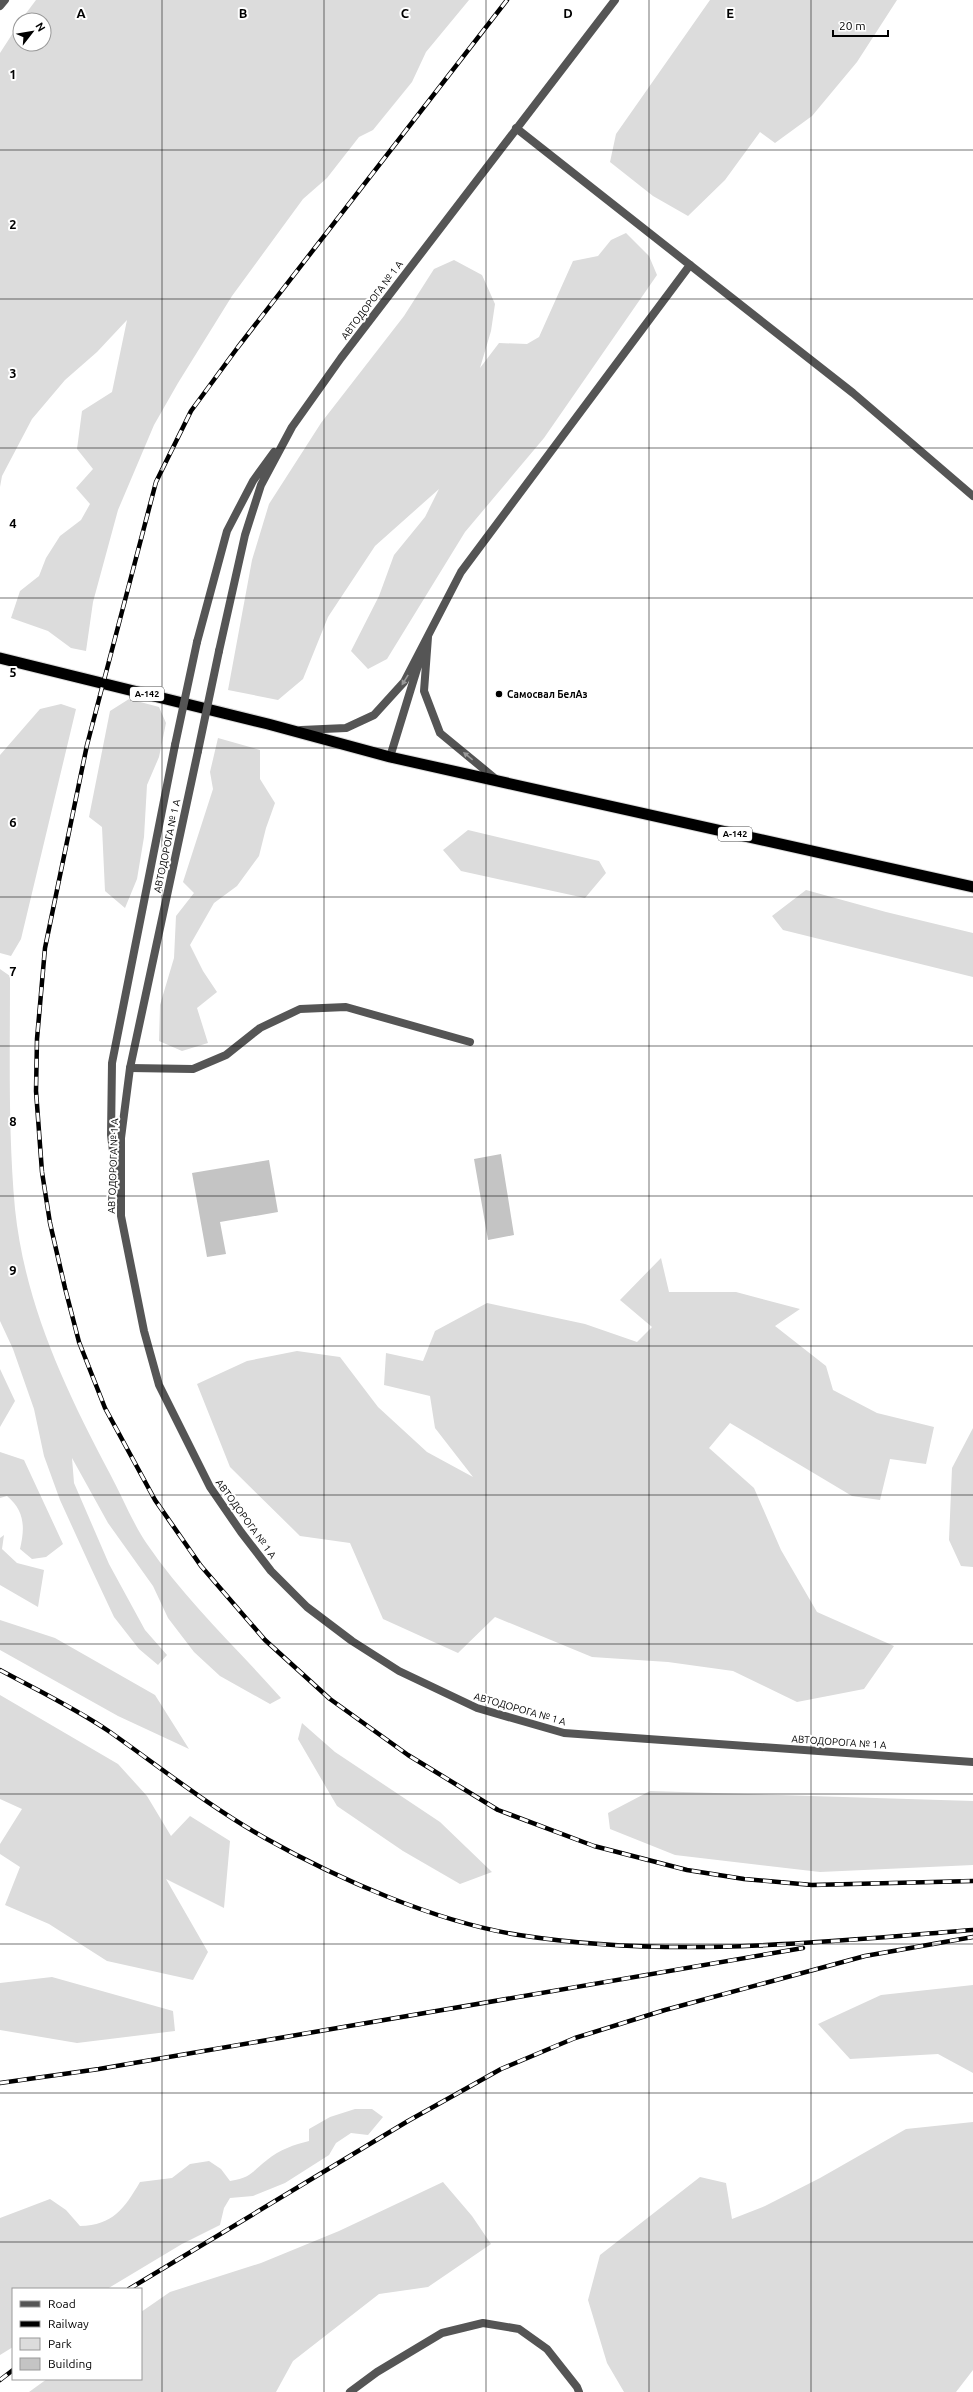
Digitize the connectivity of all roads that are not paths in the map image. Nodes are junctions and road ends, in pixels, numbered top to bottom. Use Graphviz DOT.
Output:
graph roads {
  1 [pos="5,0"];
  2 [pos="615,0"];
  3 [pos="0,6"];
  4 [pos="516,128"];
  5 [pos="690,266"];
  6 [pos="292,427"];
  7 [pos="973,496"];
  8 [pos="429,632"];
  9 [pos="0,658"];
  10 [pos="293,731"];
  11 [pos="390,757"];
  12 [pos="498,781"];
  13 [pos="973,887"];
  14 [pos="470,1042"];
  15 [pos="130,1068"];
  16 [pos="121,1216"];
  17 [pos="973,1762"];
  18 [pos="350,2392"];
  19 [pos="579,2392"];
  1 -- 3 [label="street"];
  2 -- 4 [label="street, АВТОДОРОГА № 1 А"];
  4 -- 5 [label="street"];
  4 -- 6 [label="street, АВТОДОРОГА № 1 А"];
  5 -- 7 [label="street"];
  5 -- 8 [label="street"];
  6 -- 15 [label="street, АВТОДОРОГА № 1 А, bridge"];
  6 -- 16 [label="street, bridge"];
  8 -- 10 [label="street, one-way"];
  8 -- 11 [label="street"];
  12 -- 8 [label="street, one-way"];
  9 -- 10 [label="highway, А-142"];
  10 -- 11 [label="highway, А-142"];
  11 -- 12 [label="highway, А-142"];
  12 -- 13 [label="highway, А-142"];
  14 -- 15 [label="street"];
  15 -- 16 [label="street, АВТОДОРОГА № 1 А"];
  16 -- 17 [label="street, АВТОДОРОГА № 1 А"];
  18 -- 19 [label="street"];
}
